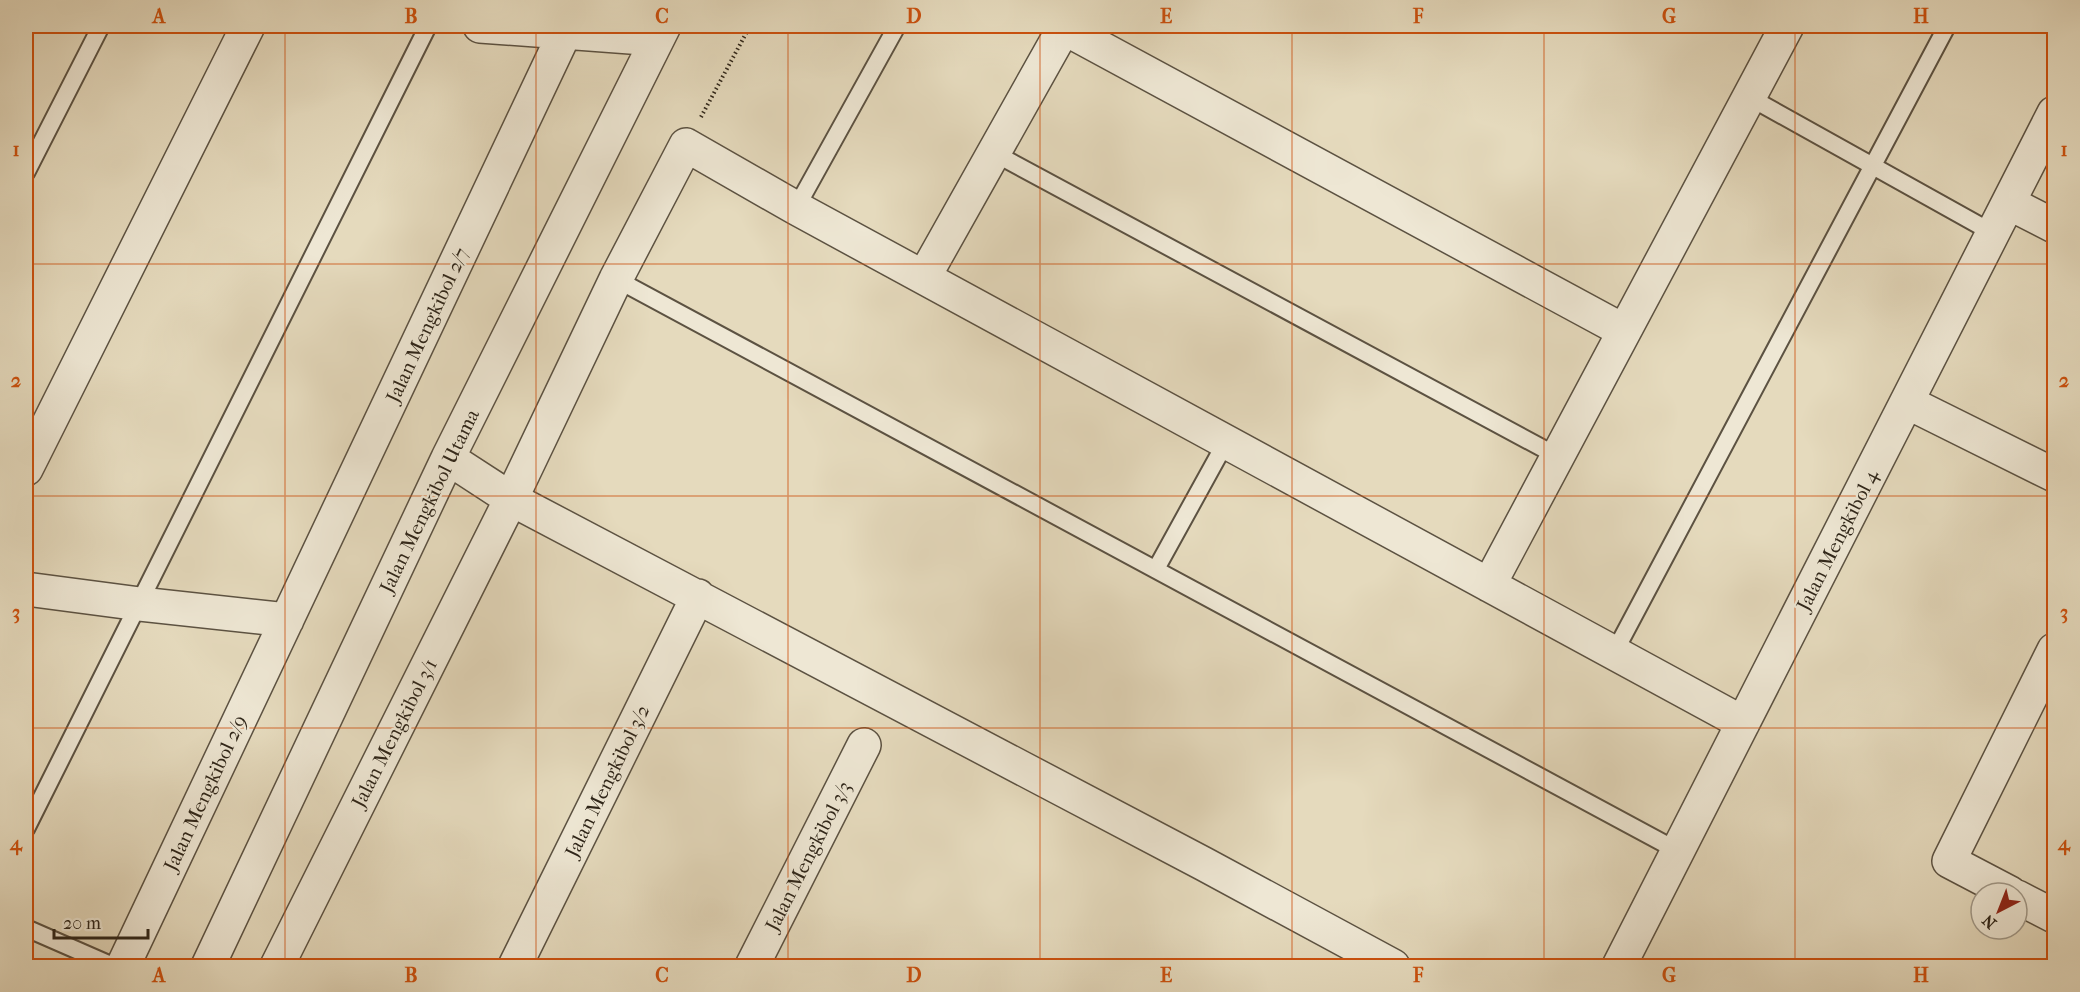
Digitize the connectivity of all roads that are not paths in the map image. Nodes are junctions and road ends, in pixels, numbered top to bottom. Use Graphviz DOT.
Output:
graph roads {
  1 [pos="101,26"];
  2 [pos="248,26"];
  3 [pos="428,26"];
  4 [pos="480,26"];
  5 [pos="897,26"];
  6 [pos="1787,26"];
  7 [pos="1947,26"];
  8 [pos="1065,27"];
  9 [pos="566,30"];
  10 [pos="660,32"];
  11 [pos="1749,97"];
  12 [pos="2055,113"];
  13 [pos="994,153"];
  14 [pos="1874,166"];
  15 [pos="26,173"];
  16 [pos="2008,203"];
  17 [pos="796,208"];
  18 [pos="2055,226"];
  19 [pos="1993,233"];
  20 [pos="924,278"];
  21 [pos="616,279"];
  22 [pos="1624,331"];
  23 [pos="1907,402"];
  24 [pos="1226,442"];
  25 [pos="1557,456"];
  26 [pos="448,458"];
  27 [pos="26,469"];
  28 [pos="2055,476"];
  29 [pos="511,499"];
  30 [pos="1156,569"];
  31 [pos="1489,585"];
  32 [pos="26,589"];
  33 [pos="698,596"];
  34 [pos="140,604"];
  35 [pos="287,620"];
  36 [pos="2055,650"];
  37 [pos="1614,653"];
  38 [pos="1743,723"];
  39 [pos="864,745"];
  40 [pos="26,829"];
  41 [pos="1678,851"];
  42 [pos="1987,881"];
  43 [pos="2029,903"];
  44 [pos="2055,916"];
  45 [pos="26,928"];
  46 [pos="113,966"];
  47 [pos="123,966"];
  48 [pos="208,966"];
  49 [pos="277,966"];
  50 [pos="515,966"];
  51 [pos="752,966"];
  52 [pos="1393,966"];
  53 [pos="1619,966"];
  1 -- 15 [label="lane"];
  2 -- 27 [label="street"];
  3 -- 34 [label="lane"];
  4 -- 9 [label="street, Jalan Mengkibol Utama"];
  5 -- 17 [label="lane"];
  6 -- 11 [label="street"];
  7 -- 14 [label="lane"];
  8 -- 13 [label="street"];
  8 -- 22 [label="street"];
  9 -- 10 [label="street, Jalan Mengkibol Utama"];
  9 -- 35 [label="street, Jalan Mengkibol 2/7"];
  10 -- 26 [label="street, Jalan Mengkibol Utama"];
  11 -- 14 [label="lane"];
  11 -- 22 [label="street"];
  12 -- 16 [label="street, Jalan Mengkibol 4"];
  13 -- 20 [label="street"];
  13 -- 25 [label="lane"];
  14 -- 19 [label="lane"];
  14 -- 37 [label="lane"];
  16 -- 18 [label="street"];
  16 -- 19 [label="street, Jalan Mengkibol 4"];
  17 -- 20 [label="street"];
  17 -- 21 [label="street, Jalan Mengkibol 3/1"];
  19 -- 23 [label="street, Jalan Mengkibol 4"];
  20 -- 24 [label="street"];
  21 -- 29 [label="street, Jalan Mengkibol 3/1"];
  21 -- 30 [label="lane"];
  22 -- 25 [label="street"];
  23 -- 28 [label="street"];
  23 -- 38 [label="street, Jalan Mengkibol 4"];
  24 -- 30 [label="lane"];
  24 -- 31 [label="street"];
  25 -- 31 [label="street"];
  26 -- 29 [label="street"];
  26 -- 48 [label="street, Jalan Mengkibol Utama"];
  29 -- 33 [label="street"];
  29 -- 49 [label="street, Jalan Mengkibol 3/1"];
  30 -- 41 [label="lane"];
  31 -- 37 [label="street"];
  32 -- 34 [label="street"];
  33 -- 50 [label="street, Jalan Mengkibol 3/2"];
  33 -- 52 [label="street"];
  34 -- 35 [label="street"];
  34 -- 40 [label="lane"];
  35 -- 47 [label="street, Jalan Mengkibol 2/9"];
  36 -- 42 [label="street"];
  37 -- 38 [label="street"];
  38 -- 41 [label="street, Jalan Mengkibol 4"];
  39 -- 51 [label="street, Jalan Mengkibol 3/3"];
  41 -- 53 [label="street, Jalan Mengkibol 4"];
  43 -- 44 [label="street"];
  45 -- 46 [label="lane"];
}
